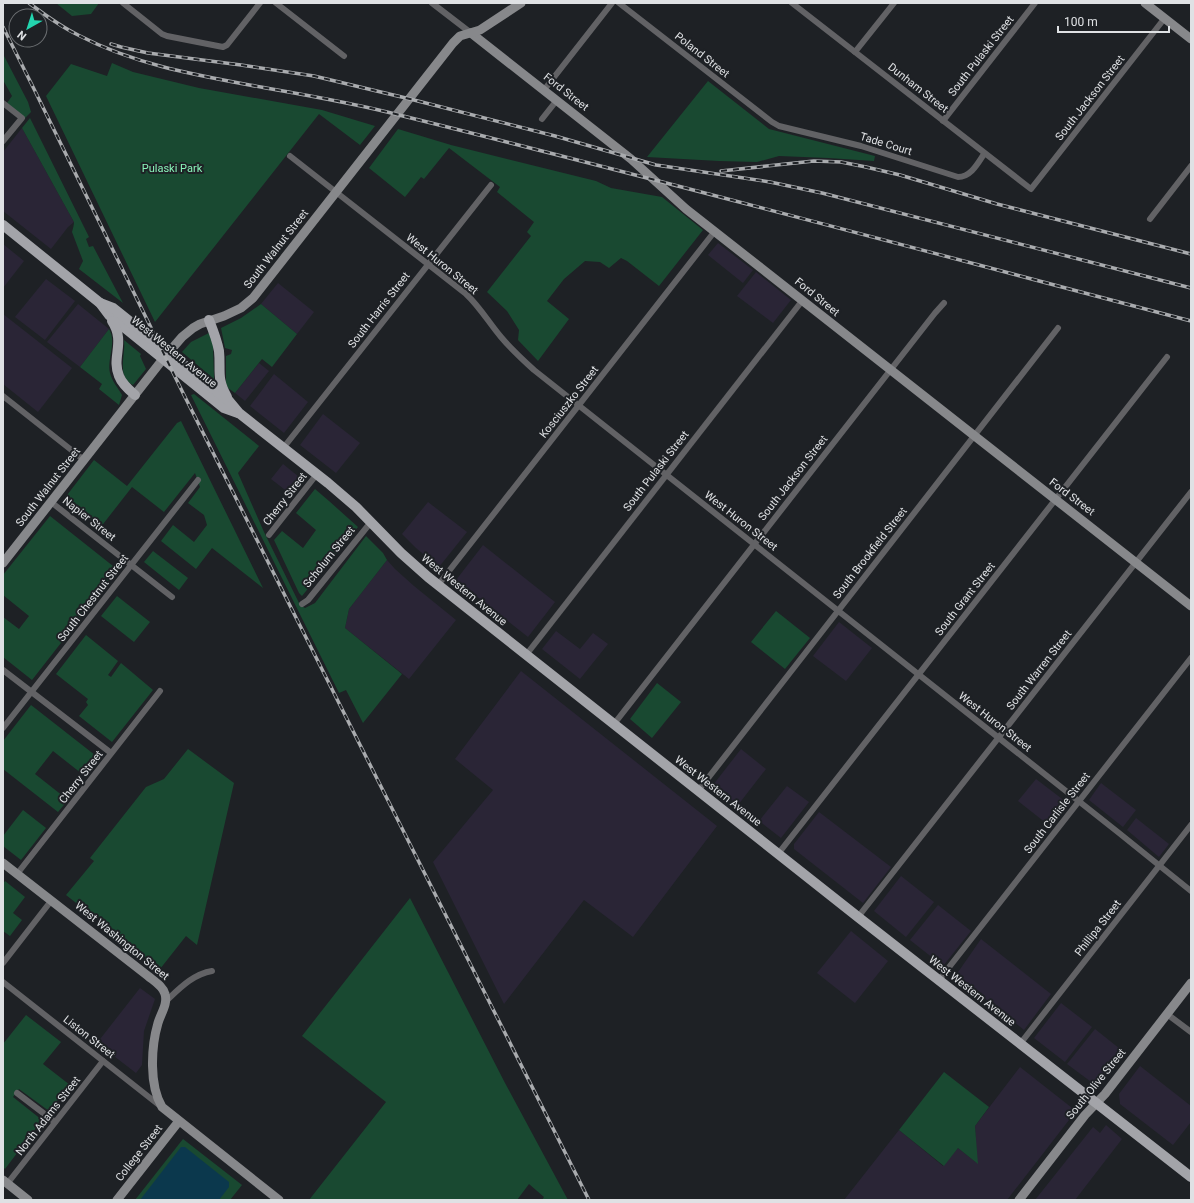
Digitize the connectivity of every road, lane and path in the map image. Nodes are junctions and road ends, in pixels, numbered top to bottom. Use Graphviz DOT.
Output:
graph roads {
  1 [pos="123,3"];
  2 [pos="260,3"];
  3 [pos="276,3"];
  4 [pos="432,3"];
  5 [pos="521,3"];
  6 [pos="612,3"];
  7 [pos="619,3"];
  8 [pos="792,3"];
  9 [pos="894,3"];
  10 [pos="1035,3"];
  11 [pos="1145,3"];
  12 [pos="1164,18"];
  13 [pos="471,33"];
  14 [pos="1191,39"];
  15 [pos="855,52"];
  16 [pos="344,56"];
  17 [pos="544,90"];
  18 [pos="557,100"];
  19 [pos="3,103"];
  20 [pos="542,118"];
  21 [pos="943,121"];
  22 [pos="772,122"];
  23 [pos="3,141"];
  24 [pos="984,154"];
  25 [pos="290,156"];
  26 [pos="1191,166"];
  27 [pos="491,185"];
  28 [pos="1031,189"];
  29 [pos="336,192"];
  30 [pos="1150,219"];
  31 [pos="4,229"];
  32 [pos="715,231"];
  33 [pos="428,264"];
  34 [pos="802,301"];
  35 [pos="100,303"];
  36 [pos="944,303"];
  37 [pos="109,315"];
  38 [pos="209,320"];
  39 [pos="1058,328"];
  40 [pos="166,356"];
  41 [pos="1167,357"];
  42 [pos="890,370"];
  43 [pos="3,396"];
  44 [pos="135,396"];
  45 [pos="228,401"];
  46 [pos="579,405"];
  47 [pos="239,413"];
  48 [pos="974,436"];
  49 [pos="284,447"];
  50 [pos="84,460"];
  51 [pos="317,474"];
  52 [pos="666,475"];
  53 [pos="198,480"];
  54 [pos="1191,492"];
  55 [pos="1055,500"];
  56 [pos="51,502"];
  57 [pos="371,522"];
  58 [pos="269,535"];
  59 [pos="754,544"];
  60 [pos="4,560"];
  61 [pos="1136,562"];
  62 [pos="131,565"];
  63 [pos="438,585"];
  64 [pos="172,597"];
  65 [pos="302,604"];
  66 [pos="1191,606"];
  67 [pos="838,610"];
  68 [pos="526,654"];
  69 [pos="1191,658"];
  70 [pos="3,670"];
  71 [pos="919,674"];
  72 [pos="31,692"];
  73 [pos="160,692"];
  74 [pos="614,724"];
  75 [pos="3,728"];
  76 [pos="999,738"];
  77 [pos="111,753"];
  78 [pos="698,791"];
  79 [pos="1079,801"];
  80 [pos="1191,825"];
  81 [pos="778,854"];
  82 [pos="3,863"];
  83 [pos="1159,866"];
  84 [pos="17,874"];
  85 [pos="1191,891"];
  86 [pos="51,900"];
  87 [pos="858,917"];
  88 [pos="3,962"];
  89 [pos="212,971"];
  90 [pos="939,980"];
  91 [pos="3,982"];
  92 [pos="1191,983"];
  93 [pos="166,1001"];
  94 [pos="1167,1014"];
  95 [pos="1191,1032"];
  96 [pos="1020,1044"];
  97 [pos="103,1061"];
  98 [pos="17,1093"];
  99 [pos="1096,1103"];
  100 [pos="162,1107"];
  101 [pos="179,1121"];
  102 [pos="55,1122"];
  103 [pos="1191,1177"];
  104 [pos="5,1182"];
  105 [pos="28,1200"];
  106 [pos="117,1200"];
  107 [pos="280,1200"];
  108 [pos="1019,1200"];
  1 -- 2 [label="street"];
  3 -- 16 [label="street"];
  4 -- 13 [label="street, Ford Street"];
  5 -- 13 [label="street, South Walnut Street"];
  6 -- 17 [label="street"];
  7 -- 22 [label="street, Poland Street"];
  8 -- 15 [label="street, Dunham Street"];
  9 -- 15 [label="street"];
  10 -- 21 [label="street, South Pulaski Street"];
  11 -- 12 [label="street"];
  12 -- 14 [label="street"];
  12 -- 28 [label="street, South Jackson Street"];
  13 -- 17 [label="street, Ford Street"];
  13 -- 29 [label="street, South Walnut Street"];
  15 -- 21 [label="street, Dunham Street"];
  17 -- 18 [label="street, Ford Street"];
  18 -- 20 [label="street"];
  18 -- 32 [label="street, Ford Street"];
  19 -- 23 [label="street"];
  21 -- 24 [label="street, Dunham Street"];
  22 -- 24 [label="street, Tade Court"];
  24 -- 28 [label="street, Dunham Street"];
  25 -- 29 [label="street, West Huron Street"];
  26 -- 30 [label="street"];
  27 -- 33 [label="street, South Harris Street"];
  29 -- 33 [label="street, West Huron Street"];
  29 -- 38 [label="street, South Walnut Street"];
  31 -- 35 [label="main road, West Western Avenue"];
  32 -- 34 [label="street, Ford Street"];
  32 -- 46 [label="street, Kosciuszko Street"];
  33 -- 46 [label="street, West Huron Street"];
  33 -- 49 [label="street, South Harris Street"];
  34 -- 42 [label="street, Ford Street"];
  34 -- 52 [label="street, South Pulaski Street"];
  35 -- 37 [label="main road, West Western Avenue"];
  35 -- 40 [label="main road, West Western Avenue"];
  36 -- 42 [label="street, South Jackson Street"];
  37 -- 40 [label="main road, West Western Avenue"];
  37 -- 44 [label="main road"];
  38 -- 40 [label="street, South Walnut Street"];
  38 -- 45 [label="main road"];
  39 -- 48 [label="street, South Brookfield Street"];
  40 -- 44 [label="street, South Walnut Street"];
  40 -- 45 [label="main road, West Western Avenue"];
  40 -- 47 [label="main road, West Western Avenue"];
  41 -- 55 [label="street, South Grant Street"];
  42 -- 48 [label="street, Ford Street"];
  42 -- 59 [label="street, South Jackson Street"];
  43 -- 50 [label="street"];
  44 -- 50 [label="street, South Walnut Street"];
  45 -- 47 [label="main road, West Western Avenue"];
  46 -- 52 [label="street, West Huron Street"];
  46 -- 63 [label="street, Kosciuszko Street"];
  47 -- 49 [label="main road, West Western Avenue"];
  48 -- 55 [label="street, Ford Street"];
  48 -- 67 [label="street, South Brookfield Street"];
  49 -- 51 [label="main road, West Western Avenue"];
  50 -- 56 [label="street, South Walnut Street"];
  51 -- 57 [label="main road, West Western Avenue"];
  51 -- 58 [label="street, Cherry Street"];
  52 -- 59 [label="street, West Huron Street"];
  52 -- 68 [label="street, South Pulaski Street"];
  53 -- 62 [label="street, South Chestnut Street"];
  54 -- 61 [label="street, South Warren Street"];
  55 -- 61 [label="street, Ford Street"];
  55 -- 71 [label="street, South Grant Street"];
  56 -- 60 [label="street, South Walnut Street"];
  56 -- 62 [label="street, Napier Street"];
  57 -- 63 [label="main road, West Western Avenue"];
  57 -- 65 [label="street, Scholum Street"];
  59 -- 67 [label="street, West Huron Street"];
  59 -- 74 [label="street, South Jackson Street"];
  61 -- 66 [label="street, Ford Street"];
  61 -- 76 [label="street, South Warren Street"];
  62 -- 64 [label="street, Napier Street"];
  62 -- 72 [label="street, South Chestnut Street"];
  63 -- 68 [label="main road, West Western Avenue"];
  67 -- 71 [label="street, West Huron Street"];
  67 -- 78 [label="street, South Brookfield Street"];
  68 -- 74 [label="main road, West Western Avenue"];
  69 -- 79 [label="street, South Carlisle Street"];
  70 -- 72 [label="street"];
  71 -- 76 [label="street, West Huron Street"];
  71 -- 81 [label="street, South Grant Street"];
  72 -- 75 [label="street, South Chestnut Street"];
  72 -- 77 [label="street"];
  73 -- 77 [label="street, Cherry Street"];
  74 -- 78 [label="main road, West Western Avenue"];
  76 -- 79 [label="street, West Huron Street"];
  76 -- 87 [label="street, South Warren Street"];
  77 -- 84 [label="street, Cherry Street"];
  78 -- 81 [label="main road, West Western Avenue"];
  79 -- 83 [label="street, West Huron Street"];
  79 -- 90 [label="street, South Carlisle Street"];
  80 -- 83 [label="street, Phillipa Street"];
  81 -- 87 [label="main road, West Western Avenue"];
  82 -- 84 [label="street, West Washington Street"];
  83 -- 85 [label="street, West Huron Street"];
  83 -- 96 [label="street, Phillipa Street"];
  84 -- 86 [label="street, West Washington Street"];
  86 -- 88 [label="street"];
  86 -- 93 [label="street, West Washington Street"];
  87 -- 90 [label="main road, West Western Avenue"];
  89 -- 93 [label="street"];
  90 -- 96 [label="main road, West Western Avenue"];
  91 -- 97 [label="street, Liston Street"];
  92 -- 94 [label="street, South Olive Street"];
  93 -- 100 [label="street"];
  94 -- 95 [label="street"];
  94 -- 99 [label="street, South Olive Street"];
  96 -- 99 [label="main road, West Western Avenue"];
  97 -- 100 [label="street, Liston Street"];
  97 -- 102 [label="street, North Adams Street"];
  98 -- 102 [label="street"];
  99 -- 103 [label="main road, West Western Avenue"];
  99 -- 108 [label="street, South Olive Street"];
  100 -- 101 [label="street"];
  101 -- 106 [label="street, College Street"];
  101 -- 107 [label="street"];
  102 -- 104 [label="street, North Adams Street"];
  104 -- 105 [label="street"];
}
